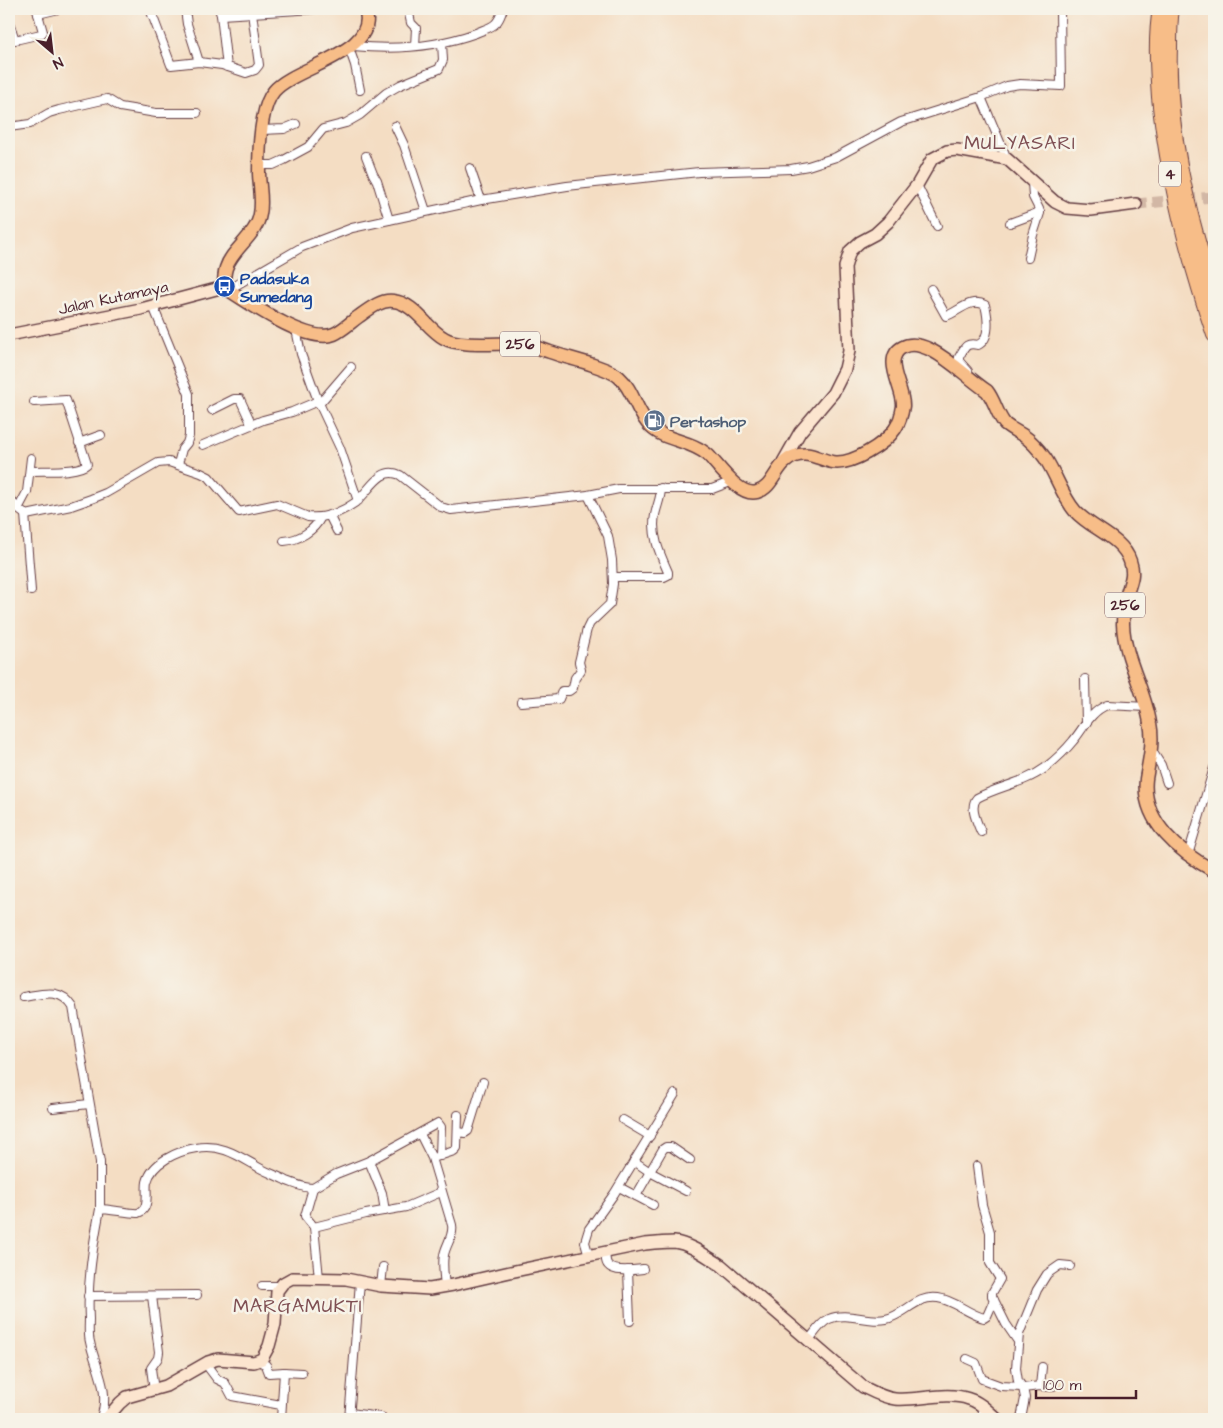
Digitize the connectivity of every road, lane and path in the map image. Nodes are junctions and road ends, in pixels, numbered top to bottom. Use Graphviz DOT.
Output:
graph roads {
  1 [pos="59,9"];
  2 [pos="150,9"];
  3 [pos="185,9"];
  4 [pos="315,9"];
  5 [pos="365,9"];
  6 [pos="408,9"];
  7 [pos="503,9"];
  8 [pos="1060,9"];
  9 [pos="1160,9"];
  10 [pos="1172,9"];
  11 [pos="37,11"];
  12 [pos="220,12"];
  13 [pos="252,13"];
  14 [pos="9,22"];
  15 [pos="442,42"];
  16 [pos="415,46"];
  17 [pos="351,47"];
  18 [pos="199,62"];
  19 [pos="227,67"];
  20 [pos="360,90"];
  21 [pos="981,97"];
  22 [pos="197,113"];
  23 [pos="296,124"];
  24 [pos="395,126"];
  25 [pos="9,127"];
  26 [pos="262,130"];
  27 [pos="366,156"];
  28 [pos="1007,159"];
  29 [pos="259,166"];
  30 [pos="470,168"];
  31 [pos="1032,182"];
  32 [pos="917,185"];
  33 [pos="481,200"];
  34 [pos="1136,204"];
  35 [pos="426,211"];
  36 [pos="1040,212"];
  37 [pos="388,220"];
  38 [pos="1010,223"];
  39 [pos="937,226"];
  40 [pos="1028,258"];
  41 [pos="226,288"];
  42 [pos="931,289"];
  43 [pos="1214,295"];
  44 [pos="153,306"];
  45 [pos="296,329"];
  46 [pos="9,335"];
  47 [pos="1214,335"];
  48 [pos="351,366"];
  49 [pos="978,385"];
  50 [pos="34,402"];
  51 [pos="319,402"];
  52 [pos="212,410"];
  53 [pos="252,425"];
  54 [pos="800,432"];
  55 [pos="100,435"];
  56 [pos="79,443"];
  57 [pos="204,445"];
  58 [pos="802,453"];
  59 [pos="31,458"];
  60 [pos="783,462"];
  61 [pos="178,464"];
  62 [pos="30,471"];
  63 [pos="733,481"];
  64 [pos="661,488"];
  65 [pos="588,495"];
  66 [pos="9,498"];
  67 [pos="358,501"];
  68 [pos="21,512"];
  69 [pos="325,516"];
  70 [pos="337,531"];
  71 [pos="284,541"];
  72 [pos="613,580"];
  73 [pos="31,591"];
  74 [pos="1084,679"];
  75 [pos="521,702"];
  76 [pos="1147,707"];
  77 [pos="1086,722"];
  78 [pos="1152,751"];
  79 [pos="1214,768"];
  80 [pos="1167,783"];
  81 [pos="981,832"];
  82 [pos="1188,855"];
  83 [pos="1214,871"];
  84 [pos="23,996"];
  85 [pos="483,1082"];
  86 [pos="675,1094"];
  87 [pos="89,1104"];
  88 [pos="53,1108"];
  89 [pos="458,1115"];
  90 [pos="623,1120"];
  91 [pos="458,1132"];
  92 [pos="420,1134"];
  93 [pos="650,1136"];
  94 [pos="436,1157"];
  95 [pos="690,1160"];
  96 [pos="369,1161"];
  97 [pos="634,1161"];
  98 [pos="977,1166"];
  99 [pos="650,1172"];
  100 [pos="619,1186"];
  101 [pos="313,1188"];
  102 [pos="686,1191"];
  103 [pos="442,1192"];
  104 [pos="636,1196"];
  105 [pos="652,1205"];
  106 [pos="100,1209"];
  107 [pos="385,1211"];
  108 [pos="314,1227"];
  109 [pos="605,1253"];
  110 [pos="589,1256"];
  111 [pos="1070,1266"];
  112 [pos="383,1267"];
  113 [pos="643,1268"];
  114 [pos="628,1270"];
  115 [pos="319,1278"];
  116 [pos="360,1282"];
  117 [pos="262,1286"];
  118 [pos="281,1286"];
  119 [pos="381,1286"];
  120 [pos="445,1286"];
  121 [pos="197,1294"];
  122 [pos="88,1296"];
  123 [pos="152,1296"];
  124 [pos="994,1300"];
  125 [pos="630,1321"];
  126 [pos="1017,1340"];
  127 [pos="808,1341"];
  128 [pos="967,1359"];
  129 [pos="259,1361"];
  130 [pos="205,1363"];
  131 [pos="1042,1367"];
  132 [pos="284,1372"];
  133 [pos="302,1373"];
  134 [pos="1040,1386"];
  135 [pos="1052,1387"];
  136 [pos="1022,1388"];
  137 [pos="154,1391"];
  138 [pos="281,1405"];
  139 [pos="982,1407"];
  140 [pos="349,1416"];
  141 [pos="100,1419"];
  142 [pos="106,1419"];
  143 [pos="281,1419"];
  144 [pos="381,1419"];
  145 [pos="983,1419"];
  146 [pos="997,1419"];
  147 [pos="1021,1419"];
  1 -- 11 [label="street"];
  2 -- 18 [label="street"];
  3 -- 18 [label="street"];
  4 -- 13 [label="street"];
  5 -- 17 [label="main road"];
  6 -- 16 [label="street"];
  7 -- 15 [label="street"];
  8 -- 21 [label="street"];
  9 -- 47 [label="highway, 4"];
  10 -- 43 [label="highway, 4"];
  11 -- 14 [label="street"];
  12 -- 13 [label="street"];
  12 -- 19 [label="street"];
  13 -- 19 [label="street"];
  15 -- 16 [label="street"];
  15 -- 29 [label="street"];
  16 -- 17 [label="street"];
  17 -- 20 [label="street"];
  17 -- 26 [label="main road"];
  18 -- 19 [label="street"];
  21 -- 28 [label="street"];
  21 -- 33 [label="street"];
  22 -- 25 [label="street"];
  23 -- 26 [label="street"];
  24 -- 35 [label="street"];
  26 -- 29 [label="main road"];
  27 -- 37 [label="street"];
  28 -- 31 [label="street"];
  28 -- 32 [label="street"];
  29 -- 41 [label="main road"];
  30 -- 33 [label="street"];
  31 -- 34 [label="street"];
  31 -- 36 [label="street"];
  32 -- 39 [label="street"];
  32 -- 54 [label="street"];
  33 -- 35 [label="street"];
  35 -- 37 [label="street"];
  36 -- 38 [label="street"];
  36 -- 40 [label="street"];
  37 -- 41 [label="street"];
  41 -- 44 [label="street, Jalan Kutamaya"];
  41 -- 45 [label="main road, 256"];
  42 -- 49 [label="street"];
  44 -- 46 [label="street, Jalan Kutamaya"];
  44 -- 61 [label="street"];
  45 -- 51 [label="street"];
  45 -- 63 [label="main road, 256"];
  48 -- 51 [label="street"];
  49 -- 58 [label="main road, 256"];
  49 -- 76 [label="main road, 256"];
  50 -- 56 [label="street"];
  51 -- 53 [label="street"];
  51 -- 67 [label="street"];
  52 -- 53 [label="street"];
  53 -- 57 [label="street"];
  54 -- 58 [label="street"];
  54 -- 60 [label="street"];
  55 -- 56 [label="street"];
  56 -- 62 [label="street"];
  58 -- 60 [label="main road"];
  59 -- 62 [label="street"];
  60 -- 63 [label="main road, 256"];
  61 -- 68 [label="street"];
  61 -- 69 [label="street"];
  62 -- 68 [label="street"];
  63 -- 64 [label="street"];
  64 -- 65 [label="street"];
  64 -- 72 [label="street"];
  65 -- 67 [label="street"];
  65 -- 72 [label="street"];
  66 -- 68 [label="street"];
  67 -- 69 [label="street"];
  68 -- 73 [label="street"];
  69 -- 70 [label="street"];
  69 -- 71 [label="street"];
  72 -- 75 [label="street"];
  74 -- 77 [label="street"];
  76 -- 77 [label="street"];
  76 -- 78 [label="main road, 256"];
  77 -- 81 [label="street"];
  78 -- 80 [label="street"];
  78 -- 82 [label="main road, 256"];
  79 -- 82 [label="street"];
  82 -- 83 [label="main road, 256"];
  84 -- 87 [label="street"];
  85 -- 91 [label="street"];
  86 -- 93 [label="street"];
  87 -- 88 [label="street"];
  87 -- 106 [label="street"];
  89 -- 91 [label="street"];
  90 -- 93 [label="street"];
  91 -- 94 [label="street"];
  92 -- 94 [label="street"];
  92 -- 94 [label="street"];
  92 -- 96 [label="street"];
  93 -- 97 [label="street"];
  94 -- 103 [label="street"];
  95 -- 99 [label="street"];
  96 -- 101 [label="street"];
  96 -- 107 [label="street"];
  97 -- 99 [label="street"];
  97 -- 100 [label="street"];
  98 -- 124 [label="street"];
  99 -- 102 [label="street"];
  99 -- 104 [label="street"];
  100 -- 104 [label="street"];
  100 -- 110 [label="street"];
  101 -- 106 [label="street"];
  101 -- 108 [label="street"];
  103 -- 107 [label="street"];
  103 -- 120 [label="street"];
  104 -- 105 [label="street"];
  106 -- 122 [label="street"];
  107 -- 108 [label="street"];
  108 -- 115 [label="street"];
  109 -- 110 [label="street"];
  109 -- 114 [label="street"];
  109 -- 127 [label="street"];
  110 -- 120 [label="street"];
  111 -- 126 [label="street"];
  112 -- 119 [label="street"];
  113 -- 114 [label="street"];
  114 -- 125 [label="street"];
  115 -- 116 [label="street"];
  115 -- 118 [label="street"];
  116 -- 119 [label="street"];
  116 -- 140 [label="street"];
  117 -- 118 [label="street"];
  118 -- 129 [label="street"];
  119 -- 120 [label="street"];
  121 -- 123 [label="street"];
  122 -- 123 [label="street"];
  122 -- 141 [label="street"];
  123 -- 137 [label="street"];
  124 -- 126 [label="street"];
  124 -- 127 [label="street"];
  126 -- 136 [label="street"];
  127 -- 139 [label="street"];
  128 -- 136 [label="street"];
  129 -- 130 [label="street"];
  129 -- 132 [label="street"];
  130 -- 137 [label="street"];
  130 -- 138 [label="street"];
  131 -- 134 [label="street"];
  132 -- 133 [label="street"];
  132 -- 138 [label="street"];
  134 -- 135 [label="street"];
  134 -- 136 [label="street"];
  136 -- 147 [label="street"];
  137 -- 142 [label="street"];
  138 -- 143 [label="street"];
  139 -- 145 [label="street"];
  139 -- 146 [label="street"];
  140 -- 144 [label="street"];
}
